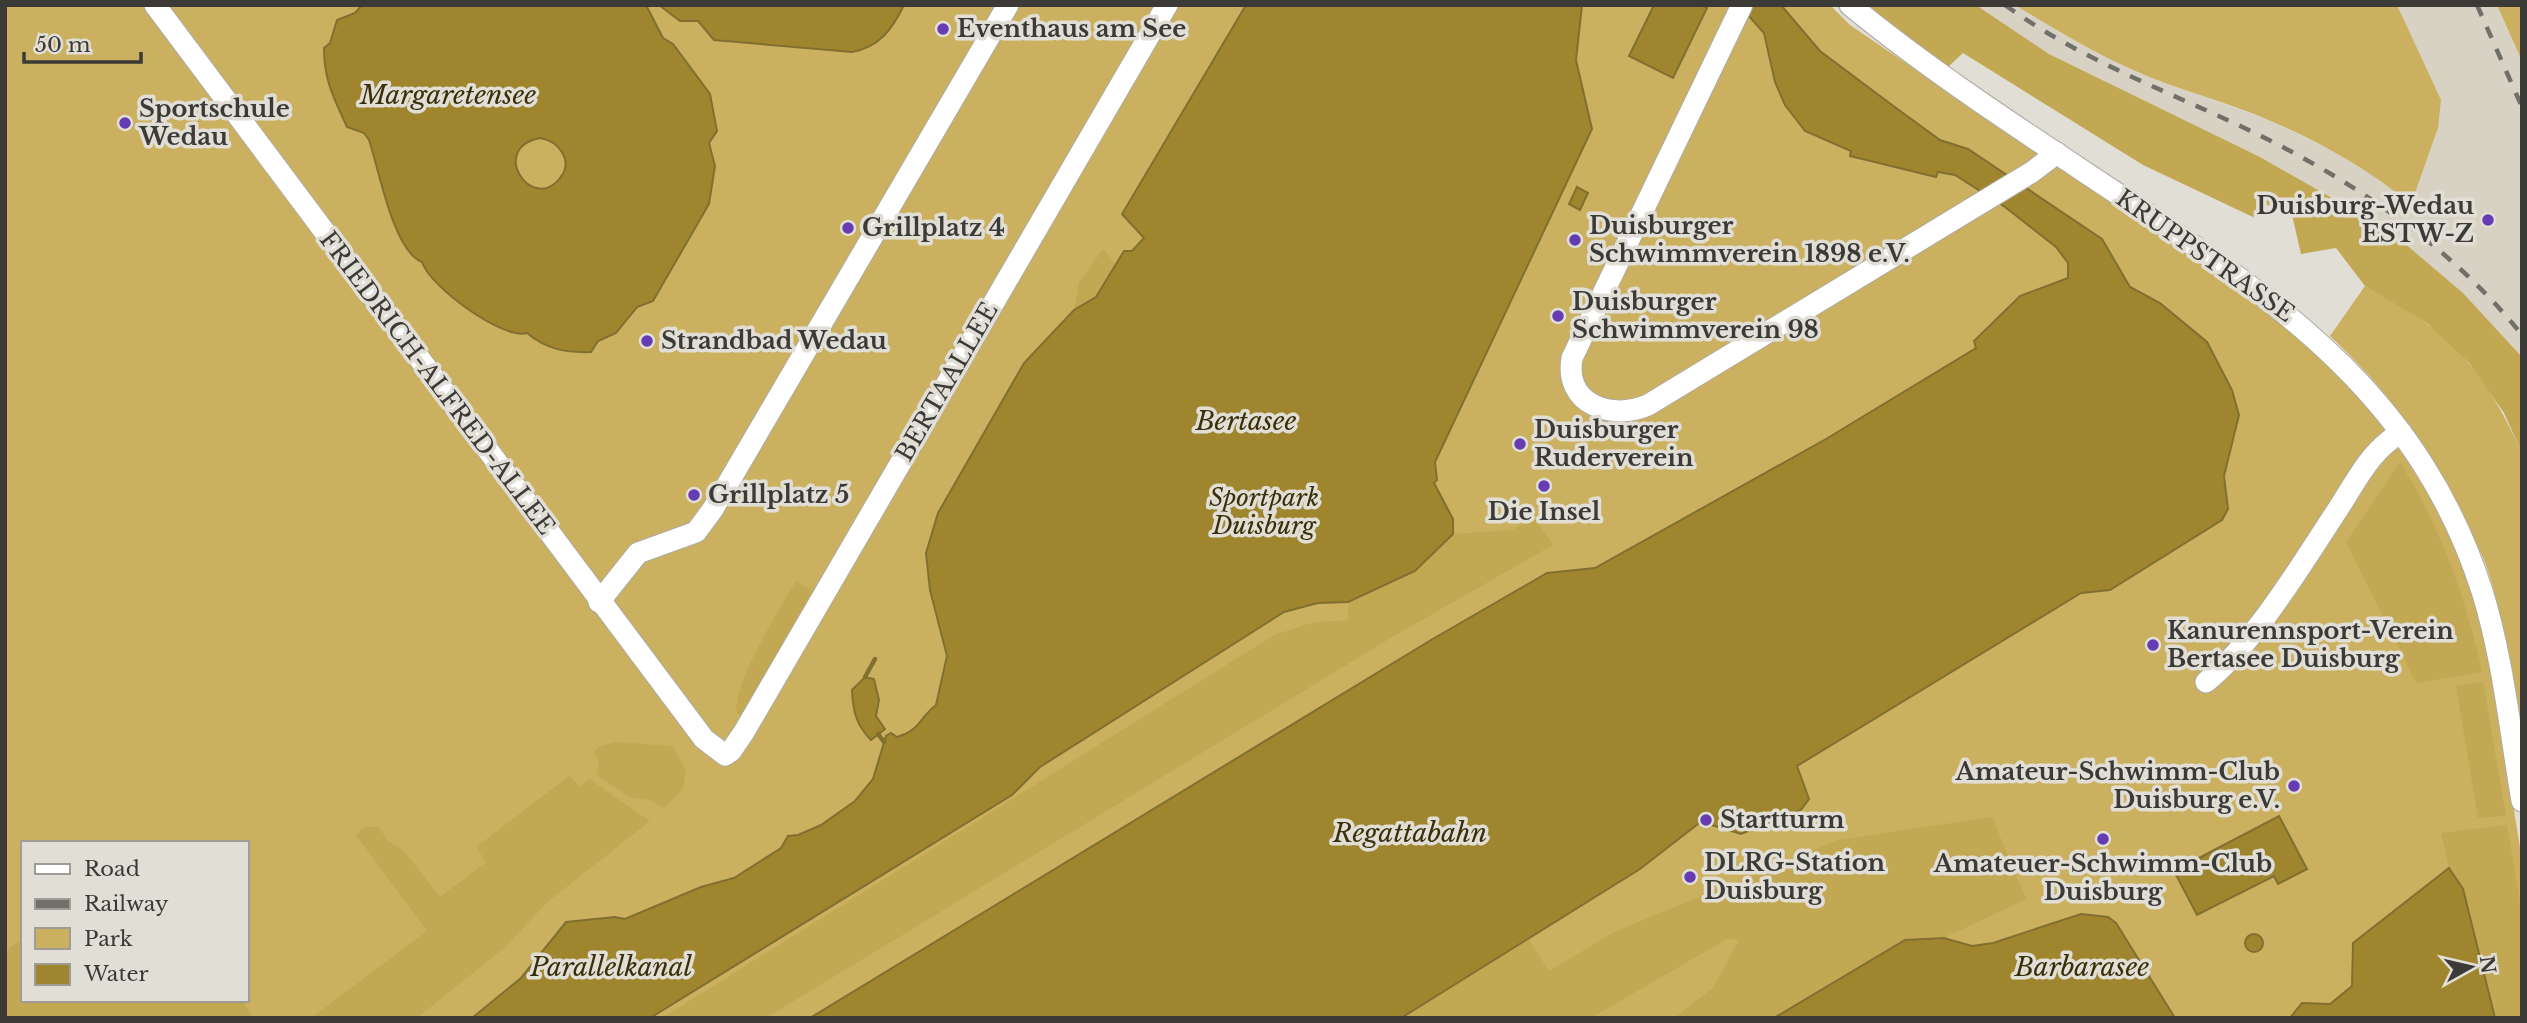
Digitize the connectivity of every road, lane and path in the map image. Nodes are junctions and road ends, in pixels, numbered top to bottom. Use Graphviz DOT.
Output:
graph roads {
  1 [pos="155,5"];
  2 [pos="1008,5"];
  3 [pos="1167,5"];
  4 [pos="1850,5"];
  5 [pos="1740,8"];
  6 [pos="2057,153"];
  7 [pos="2402,432"];
  8 [pos="599,602"];
  9 [pos="2206,682"];
  10 [pos="724,755"];
  11 [pos="2522,801"];
  1 -- 8 [label="street, FRIEDRICH-ALFRED-ALLEE"];
  2 -- 8 [label="street"];
  3 -- 10 [label="street, BERTAALLEE"];
  4 -- 6 [label="street, KRUPPSTRASSE"];
  5 -- 6 [label="street"];
  6 -- 7 [label="street, KRUPPSTRASSE"];
  7 -- 9 [label="street"];
  7 -- 11 [label="street, KRUPPSTRASSE"];
  8 -- 10 [label="street, FRIEDRICH-ALFRED-ALLEE"];
}
